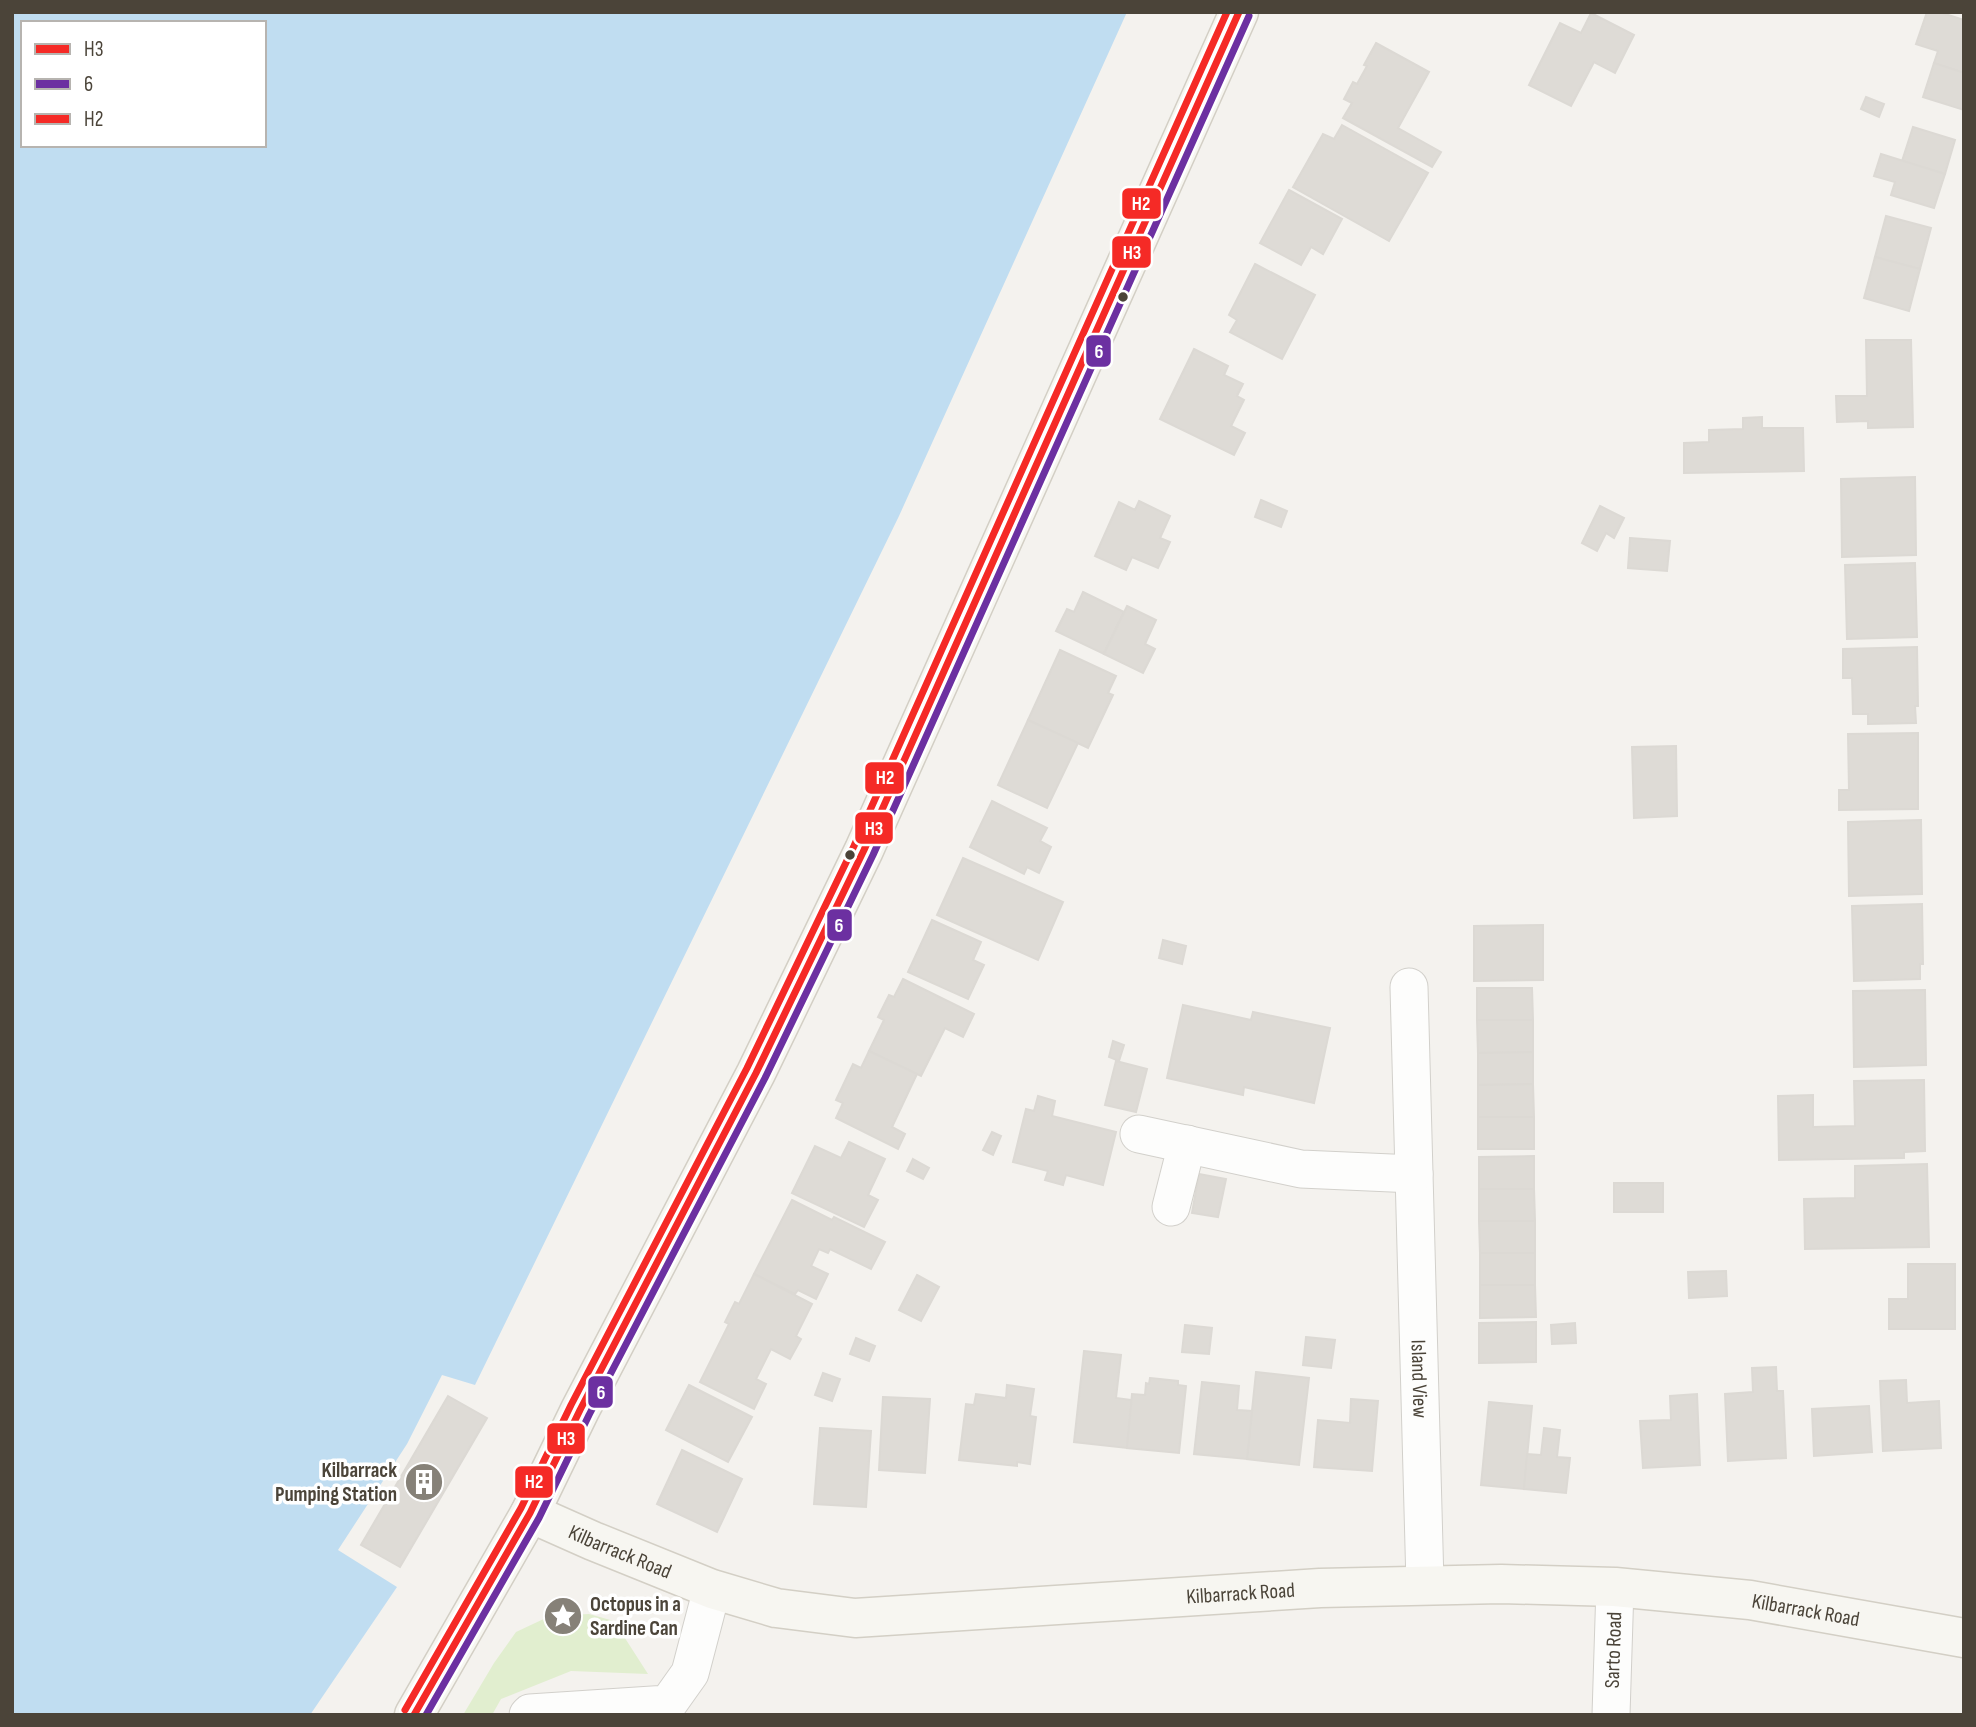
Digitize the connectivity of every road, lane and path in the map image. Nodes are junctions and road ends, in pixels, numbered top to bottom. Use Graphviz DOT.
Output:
graph roads {
  1 [pos="1239,12"];
  2 [pos="1409,986"];
  3 [pos="1139,1134"];
  4 [pos="1187,1144"];
  5 [pos="1414,1174"];
  6 [pos="1171,1207"];
  7 [pos="530,1513"];
  8 [pos="1424,1584"];
  9 [pos="1615,1587"];
  10 [pos="712,1589"];
  11 [pos="1964,1638"];
  12 [pos="414,1715"];
  13 [pos="528,1715"];
  14 [pos="1611,1715"];
  1 -- 7 [label="main road"];
  2 -- 5 [label="street, Island View"];
  3 -- 4 [label="street"];
  4 -- 5 [label="street"];
  4 -- 6 [label="street"];
  5 -- 8 [label="street, Island View"];
  7 -- 10 [label="main road, Kilbarrack Road"];
  7 -- 12 [label="main road"];
  8 -- 9 [label="main road, Kilbarrack Road"];
  8 -- 10 [label="main road, Kilbarrack Road"];
  9 -- 11 [label="main road, Kilbarrack Road"];
  9 -- 14 [label="street, Sarto Road"];
  10 -- 13 [label="street"];
}
